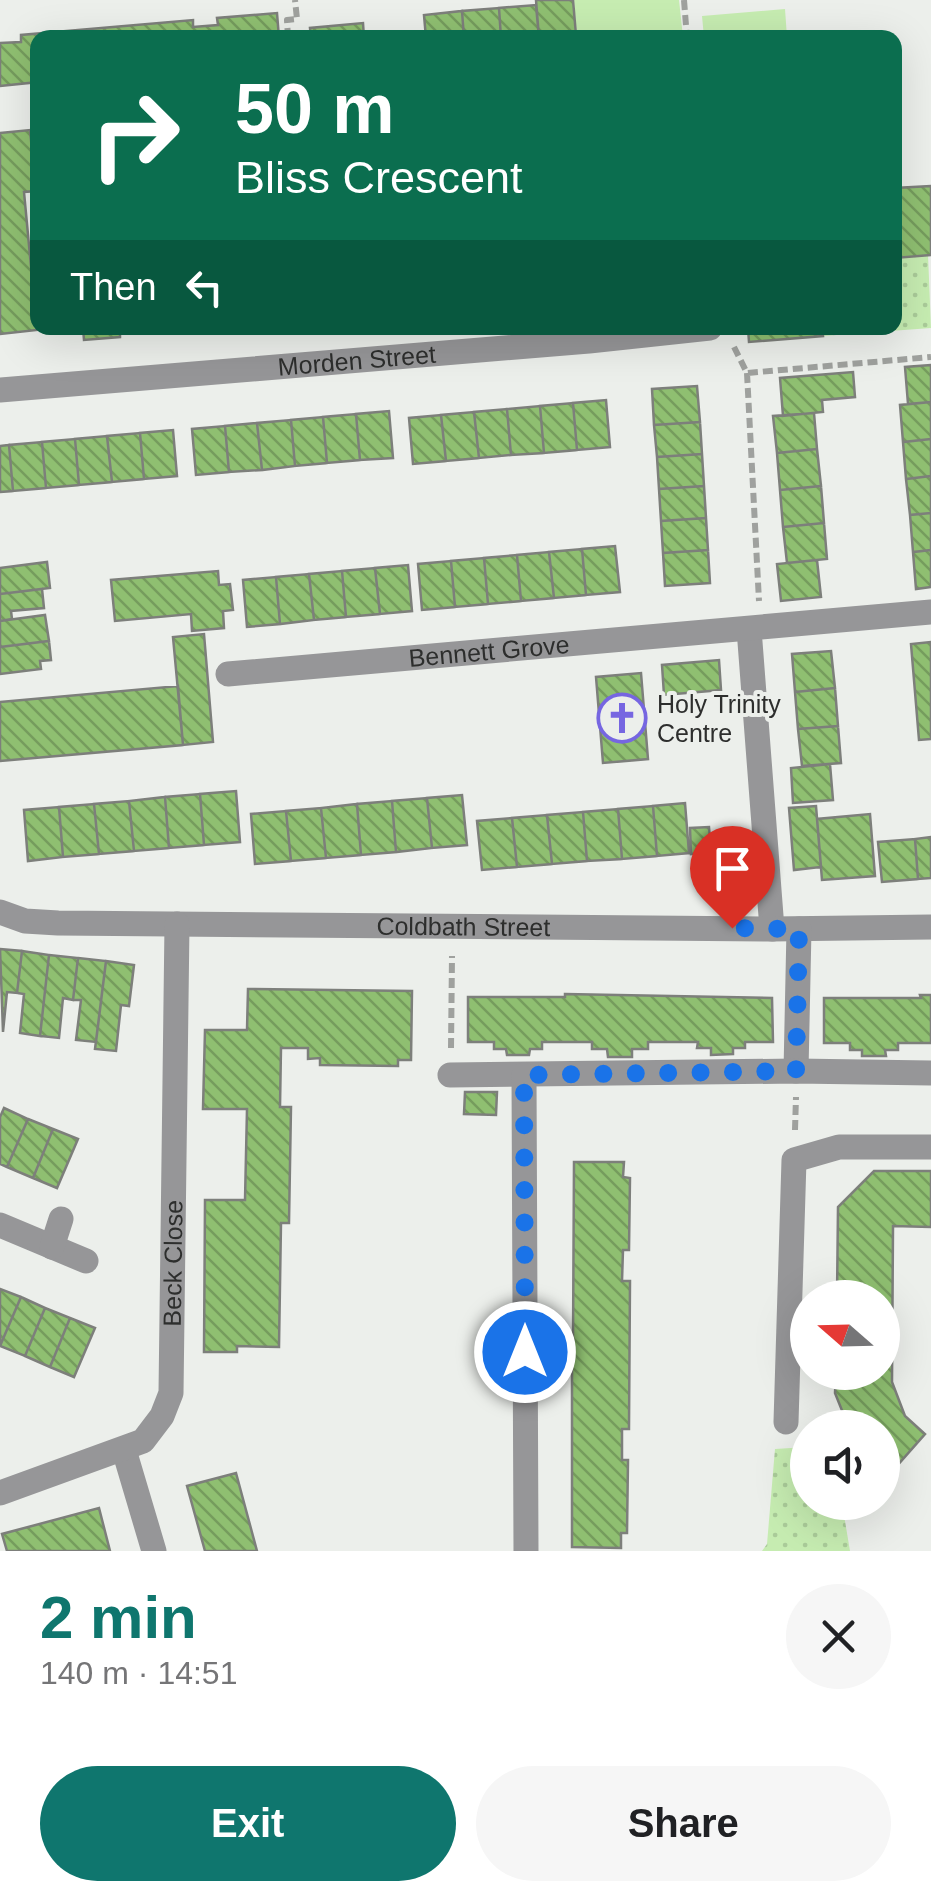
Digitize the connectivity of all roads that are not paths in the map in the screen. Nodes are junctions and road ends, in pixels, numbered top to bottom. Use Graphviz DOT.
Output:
graph roads {
  1 [pos="578,335"];
  2 [pos="0,390"];
  3 [pos="931,612"];
  4 [pos="755,629"];
  5 [pos="228,674"];
  6 [pos="0,912"];
  7 [pos="177,924"];
  8 [pos="931,927"];
  9 [pos="772,929"];
  10 [pos="799,929"];
  11 [pos="796,1071"];
  12 [pos="931,1073"];
  13 [pos="450,1075"];
  14 [pos="524,1075"];
  15 [pos="931,1147"];
  16 [pos="61,1218"];
  17 [pos="0,1225"];
  18 [pos="52,1247"];
  19 [pos="86,1261"];
  20 [pos="786,1422"];
  21 [pos="124,1450"];
  22 [pos="0,1493"];
  23 [pos="154,1551"];
  24 [pos="526,1551"];
  1 -- 2 [label="street, Morden Street"];
  3 -- 4 [label="street, Bennett Grove"];
  4 -- 5 [label="street, Bennett Grove"];
  4 -- 9 [label="street"];
  6 -- 7 [label="street, Coldbath Street"];
  7 -- 9 [label="street, Coldbath Street"];
  7 -- 21 [label="street, Beck Close"];
  8 -- 10 [label="street, Coldbath Street"];
  9 -- 10 [label="street, Coldbath Street"];
  10 -- 11 [label="street"];
  11 -- 12 [label="street"];
  11 -- 14 [label="street"];
  13 -- 14 [label="street"];
  14 -- 24 [label="street"];
  15 -- 20 [label="street"];
  16 -- 18 [label="street"];
  17 -- 18 [label="street"];
  18 -- 19 [label="street"];
  21 -- 22 [label="street, Beck Close"];
  21 -- 23 [label="street"];
}
